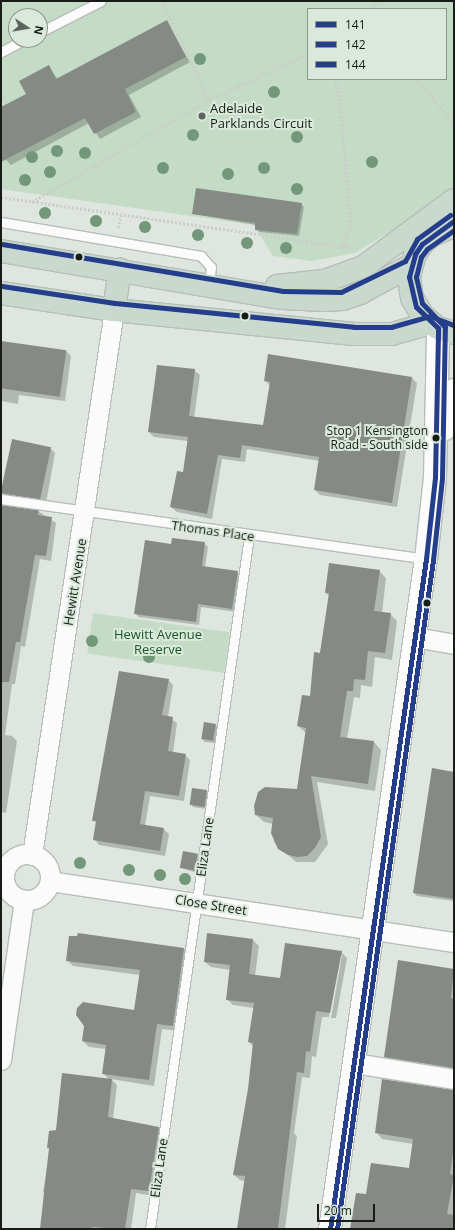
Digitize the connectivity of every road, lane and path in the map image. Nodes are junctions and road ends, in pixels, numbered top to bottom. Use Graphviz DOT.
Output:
graph roads {
  1 [pos="101,1"];
  2 [pos="162,1"];
  3 [pos="48,28"];
  4 [pos="307,54"];
  5 [pos="335,80"];
  6 [pos="419,80"];
  7 [pos="209,100"];
  8 [pos="454,125"];
  9 [pos="1,197"];
  10 [pos="454,200"];
  11 [pos="31,202"];
  12 [pos="121,215"];
  13 [pos="1,222"];
  14 [pos="450,226"];
  15 [pos="118,233"];
  16 [pos="344,246"];
  17 [pos="354,248"];
  18 [pos="1,251"];
  19 [pos="410,266"];
  20 [pos="120,269"];
  21 [pos="211,285"];
  22 [pos="1,293"];
  23 [pos="114,310"];
  24 [pos="441,328"];
  25 [pos="454,390"];
  26 [pos="435,477"];
  27 [pos="1,499"];
  28 [pos="86,512"];
  29 [pos="249,536"];
  30 [pos="426,559"];
  31 [pos="415,637"];
  32 [pos="454,644"];
  33 [pos="32,855"];
  34 [pos="3,873"];
  35 [pos="50,881"];
  36 [pos="24,900"];
  37 [pos="197,902"];
  38 [pos="373,930"];
  39 [pos="454,942"];
  40 [pos="1,1060"];
  41 [pos="354,1063"];
  42 [pos="454,1078"];
  43 [pos="150,1229"];
  44 [pos="330,1229"];
  1 -- 3 [label="lane"];
  2 -- 7 [label="path"];
  4 -- 7 [label="path"];
  5 -- 16 [label="path"];
  6 -- 8 [label="path"];
  7 -- 11 [label="path"];
  9 -- 11 [label="path"];
  10 -- 21 [label="highway"];
  11 -- 12 [label="path"];
  12 -- 15 [label="path"];
  12 -- 16 [label="path"];
  13 -- 21 [label="lane"];
  14 -- 19 [label="highway"];
  16 -- 17 [label="path"];
  18 -- 20 [label="highway"];
  19 -- 21 [label="highway"];
  19 -- 24 [label="highway"];
  20 -- 21 [label="highway"];
  20 -- 23 [label="highway"];
  22 -- 23 [label="highway"];
  23 -- 24 [label="highway"];
  23 -- 28 [label="street, Hewitt Avenue"];
  24 -- 26 [label="main road"];
  25 -- 26 [label="main road"];
  26 -- 30 [label="main road"];
  27 -- 28 [label="lane, Thomas Place"];
  28 -- 29 [label="lane, Thomas Place"];
  28 -- 33 [label="street, Hewitt Avenue"];
  29 -- 30 [label="lane, Thomas Place"];
  29 -- 37 [label="lane, Eliza Lane"];
  30 -- 31 [label="main road"];
  31 -- 32 [label="street"];
  31 -- 38 [label="main road"];
  33 -- 34 [label="street"];
  33 -- 35 [label="street"];
  34 -- 36 [label="street"];
  35 -- 36 [label="street"];
  35 -- 37 [label="street, Close Street"];
  36 -- 40 [label="street"];
  37 -- 38 [label="street, Close Street"];
  37 -- 43 [label="lane, Eliza Lane"];
  38 -- 39 [label="street, Close Street"];
  38 -- 41 [label="main road"];
  41 -- 42 [label="street"];
  41 -- 44 [label="main road"];
}
